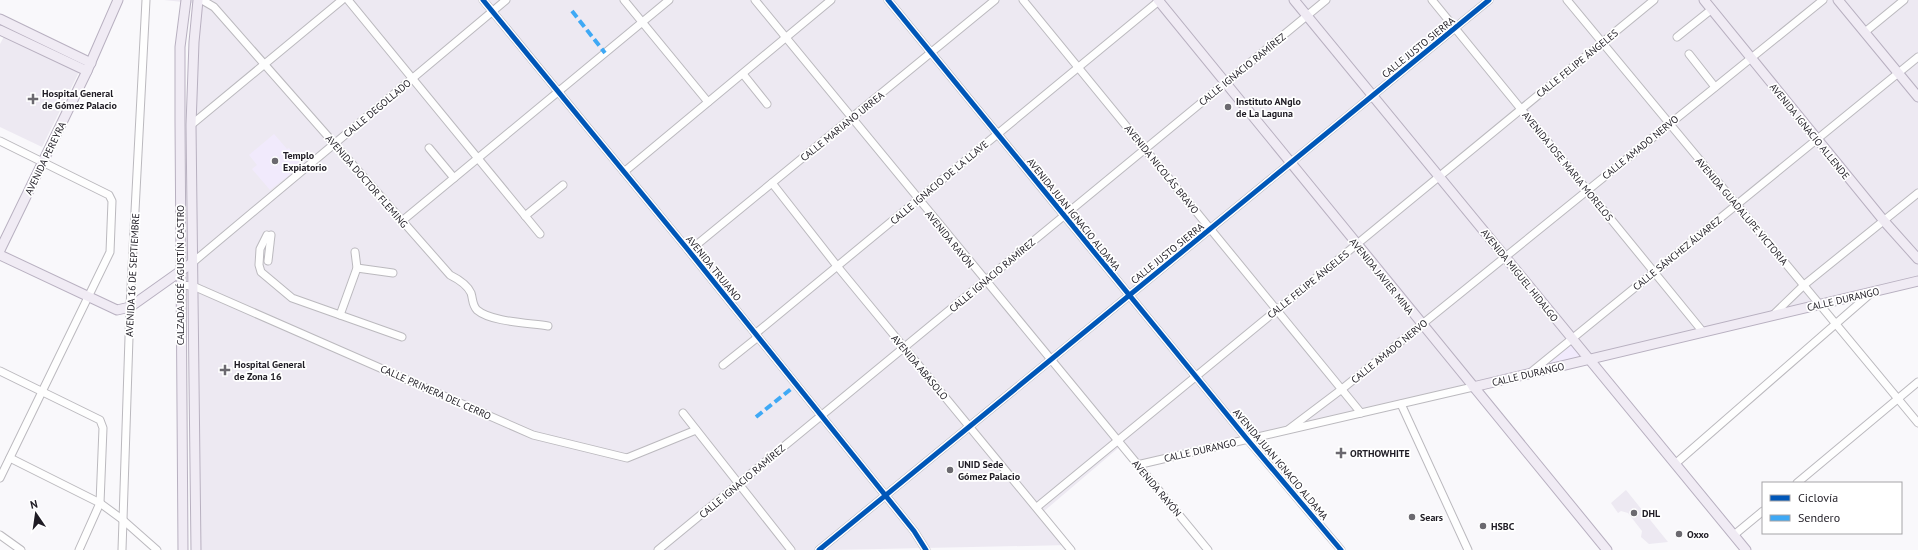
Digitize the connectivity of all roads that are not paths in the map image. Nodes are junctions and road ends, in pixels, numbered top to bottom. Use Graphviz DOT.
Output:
graph roads {
  1 [pos="118,0"];
  2 [pos="146,0"];
  3 [pos="186,0"];
  4 [pos="198,0"];
  5 [pos="202,0"];
  6 [pos="342,0"];
  7 [pos="348,0"];
  8 [pos="483,0"];
  9 [pos="506,0"];
  10 [pos="624,0"];
  11 [pos="669,0"];
  12 [pos="755,0"];
  13 [pos="832,0"];
  14 [pos="888,0"];
  15 [pos="995,0"];
  16 [pos="1023,0"];
  17 [pos="1159,0"];
  18 [pos="1294,0"];
  19 [pos="1326,0"];
  20 [pos="1432,0"];
  21 [pos="1489,0"];
  22 [pos="1567,0"];
  23 [pos="1654,0"];
  24 [pos="1704,0"];
  25 [pos="1823,0"];
  26 [pos="1838,0"];
  27 [pos="1904,0"];
  28 [pos="1712,9"];
  29 [pos="492,12"];
  30 [pos="1307,16"];
  31 [pos="0,19"];
  32 [pos="643,22"];
  33 [pos="1455,28"];
  34 [pos="0,30"];
  35 [pos="1865,32"];
  36 [pos="1677,37"];
  37 [pos="786,38"];
  38 [pos="1602,43"];
  39 [pos="931,53"];
  40 [pos="1689,54"];
  41 [pos="1918,57"];
  42 [pos="1752,58"];
  43 [pos="264,64"];
  44 [pos="89,67"];
  45 [pos="1078,67"];
  46 [pos="1899,73"];
  47 [pos="742,74"];
  48 [pos="412,78"];
  49 [pos="1225,82"];
  50 [pos="1716,87"];
  51 [pos="558,92"];
  52 [pos="1373,96"];
  53 [pos="1918,97"];
  54 [pos="708,102"];
  55 [pos="767,104"];
  56 [pos="1521,109"];
  57 [pos="852,118"];
  58 [pos="1670,124"];
  59 [pos="191,125"];
  60 [pos="997,134"];
  61 [pos="1816,139"];
  62 [pos="0,141"];
  63 [pos="334,144"];
  64 [pos="429,148"];
  65 [pos="1145,148"];
  66 [pos="478,158"];
  67 [pos="43,162"];
  68 [pos="1291,163"];
  69 [pos="624,172"];
  70 [pos="1439,177"];
  71 [pos="454,178"];
  72 [pos="772,183"];
  73 [pos="563,185"];
  74 [pos="1588,190"];
  75 [pos="1918,193"];
  76 [pos="918,199"];
  77 [pos="1736,204"];
  78 [pos="1064,215"];
  79 [pos="525,216"];
  80 [pos="402,221"];
  81 [pos="1884,221"];
  82 [pos="1211,229"];
  83 [pos="540,234"];
  84 [pos="1357,244"];
  85 [pos="0,250"];
  86 [pos="689,251"];
  87 [pos="355,252"];
  88 [pos="0,255"];
  89 [pos="1505,257"];
  90 [pos="1918,259"];
  91 [pos="268,261"];
  92 [pos="192,263"];
  93 [pos="837,266"];
  94 [pos="357,268"];
  95 [pos="180,272"];
  96 [pos="1654,272"];
  97 [pos="393,273"];
  98 [pos="985,280"];
  99 [pos="1918,281"];
  100 [pos="180,284"];
  101 [pos="1804,285"];
  102 [pos="193,286"];
  103 [pos="1870,294"];
  104 [pos="1130,296"];
  105 [pos="89,297"];
  106 [pos="1820,304"];
  107 [pos="130,307"];
  108 [pos="1277,310"];
  109 [pos="340,315"];
  110 [pos="1772,316"];
  111 [pos="1836,324"];
  112 [pos="1422,325"];
  113 [pos="548,326"];
  114 [pos="1703,332"];
  115 [pos="757,336"];
  116 [pos="402,338"];
  117 [pos="1572,339"];
  118 [pos="904,347"];
  119 [pos="1589,359"];
  120 [pos="1051,360"];
  121 [pos="722,365"];
  122 [pos="0,372"];
  123 [pos="1530,373"];
  124 [pos="1196,377"];
  125 [pos="1918,382"];
  126 [pos="1473,387"];
  127 [pos="1342,389"];
  128 [pos="42,392"];
  129 [pos="1897,399"];
  130 [pos="1401,404"];
  131 [pos="683,413"];
  132 [pos="1361,413"];
  133 [pos="821,416"];
  134 [pos="1918,423"];
  135 [pos="970,427"];
  136 [pos="1289,429"];
  137 [pos="696,430"];
  138 [pos="1247,439"];
  139 [pos="1117,441"];
  140 [pos="10,458"];
  141 [pos="1676,464"];
  142 [pos="1137,465"];
  143 [pos="182,468"];
  144 [pos="194,468"];
  145 [pos="0,478"];
  146 [pos="1798,482"];
  147 [pos="739,484"];
  148 [pos="886,496"];
  149 [pos="100,503"];
  150 [pos="1037,507"];
  151 [pos="1762,512"];
  152 [pos="123,520"];
  153 [pos="0,535"];
  154 [pos="1734,535"];
  155 [pos="22,550"];
  156 [pos="79,550"];
  157 [pos="122,550"];
  158 [pos="157,550"];
  159 [pos="183,550"];
  160 [pos="196,550"];
  161 [pos="658,550"];
  162 [pos="791,550"];
  163 [pos="819,550"];
  164 [pos="926,550"];
  165 [pos="1071,550"];
  166 [pos="1208,550"];
  167 [pos="1341,550"];
  168 [pos="1468,550"];
  169 [pos="1607,550"];
  170 [pos="1746,550"];
  1 -- 44 [label="main road, AVENIDA PEREYRA"];
  2 -- 107 [label="street, AVENIDA 16 DE SEPTIEMBRE"];
  3 -- 95 [label="main road, CALZADA JOSÉ AGUSTÍN CASTRO"];
  4 -- 59 [label="main road, CALZADA JOSÉ AGUSTÍN CASTRO"];
  5 -- 43 [label="street, AVENIDA DOCTOR FLEMING"];
  6 -- 43 [label="street"];
  7 -- 48 [label="street"];
  8 -- 29 [label="street, AVENIDA TRUJANO"];
  9 -- 29 [label="street, CALLE DEGOLLADO"];
  10 -- 32 [label="street"];
  11 -- 32 [label="street"];
  12 -- 37 [label="street, AVENIDA RAYÓN"];
  13 -- 37 [label="street"];
  14 -- 39 [label="street, AVENIDA JUAN IGNACIO ALDAMA"];
  15 -- 39 [label="street, CALLE MARIANO URREA"];
  16 -- 45 [label="street, AVENIDA NICOLÁS BRAVO"];
  17 -- 45 [label="street, CALLE IGNACIO DE LA LLAVE"];
  17 -- 49 [label="main road, AVENIDA JAVIER MINA"];
  18 -- 30 [label="main road, AVENIDA MIGUEL HIDALGO"];
  19 -- 30 [label="street, CALLE IGNACIO RAMÍREZ"];
  20 -- 33 [label="street, AVENIDA JOSE MARIA MORELOS"];
  21 -- 33 [label="street, CALLE JUSTO SIERRA"];
  22 -- 38 [label="street, AVENIDA GUADALUPE VICTORIA"];
  23 -- 38 [label="street, CALLE FELIPE ÁNGELES"];
  24 -- 28 [label="main road, AVENIDA IGNACIO ALLENDE"];
  25 -- 42 [label="street, CALLE AMADO NERVO"];
  26 -- 35 [label="main road"];
  27 -- 35 [label="street"];
  28 -- 36 [label="street"];
  28 -- 42 [label="main road, AVENIDA IGNACIO ALLENDE"];
  29 -- 48 [label="street, CALLE DEGOLLADO"];
  29 -- 51 [label="street, AVENIDA TRUJANO"];
  30 -- 49 [label="street, CALLE IGNACIO RAMÍREZ"];
  30 -- 52 [label="main road, AVENIDA MIGUEL HIDALGO"];
  31 -- 44 [label="main road"];
  32 -- 51 [label="street"];
  32 -- 54 [label="street"];
  33 -- 52 [label="street, CALLE JUSTO SIERRA"];
  33 -- 56 [label="street, AVENIDA JOSE MARIA MORELOS"];
  34 -- 44 [label="main road"];
  35 -- 46 [label="main road"];
  37 -- 47 [label="street"];
  37 -- 57 [label="street, AVENIDA RAYÓN"];
  38 -- 56 [label="street, CALLE FELIPE ÁNGELES"];
  38 -- 58 [label="street, AVENIDA GUADALUPE VICTORIA"];
  39 -- 57 [label="street, CALLE MARIANO URREA"];
  39 -- 60 [label="street, AVENIDA JUAN IGNACIO ALDAMA"];
  40 -- 50 [label="street"];
  41 -- 46 [label="street, CALLE SÁNCHEZ ÁLVAREZ"];
  42 -- 50 [label="street, CALLE AMADO NERVO"];
  42 -- 61 [label="main road, AVENIDA IGNACIO ALLENDE"];
  43 -- 59 [label="street"];
  43 -- 63 [label="street, AVENIDA DOCTOR FLEMING"];
  44 -- 67 [label="main road, AVENIDA PEREYRA"];
  45 -- 60 [label="street, CALLE IGNACIO DE LA LLAVE"];
  45 -- 65 [label="street, AVENIDA NICOLÁS BRAVO"];
  46 -- 53 [label="main road"];
  46 -- 61 [label="street, CALLE SÁNCHEZ ÁLVAREZ"];
  47 -- 54 [label="street"];
  47 -- 55 [label="street"];
  48 -- 63 [label="street, CALLE DEGOLLADO"];
  48 -- 66 [label="street"];
  49 -- 65 [label="street, CALLE IGNACIO RAMÍREZ"];
  49 -- 68 [label="main road, AVENIDA JAVIER MINA"];
  50 -- 58 [label="street, CALLE AMADO NERVO"];
  51 -- 66 [label="street"];
  51 -- 69 [label="street, AVENIDA TRUJANO"];
  52 -- 68 [label="street, CALLE JUSTO SIERRA"];
  52 -- 70 [label="main road, AVENIDA MIGUEL HIDALGO"];
  54 -- 69 [label="street"];
  56 -- 70 [label="street, CALLE FELIPE ÁNGELES"];
  56 -- 74 [label="street, AVENIDA JOSE MARIA MORELOS"];
  57 -- 72 [label="street, CALLE MARIANO URREA"];
  57 -- 76 [label="street, AVENIDA RAYÓN"];
  58 -- 74 [label="street, CALLE AMADO NERVO"];
  58 -- 77 [label="street, AVENIDA GUADALUPE VICTORIA"];
  59 -- 92 [label="main road, CALZADA JOSÉ AGUSTÍN CASTRO"];
  60 -- 76 [label="street, CALLE IGNACIO DE LA LLAVE"];
  60 -- 78 [label="street, AVENIDA JUAN IGNACIO ALDAMA"];
  61 -- 77 [label="street, CALLE SÁNCHEZ ÁLVAREZ"];
  61 -- 81 [label="main road, AVENIDA IGNACIO ALLENDE"];
  62 -- 67 [label="street"];
  63 -- 80 [label="street, AVENIDA DOCTOR FLEMING"];
  63 -- 92 [label="street, CALLE DEGOLLADO"];
  64 -- 71 [label="street"];
  65 -- 78 [label="street, CALLE IGNACIO RAMÍREZ"];
  65 -- 82 [label="street, AVENIDA NICOLÁS BRAVO"];
  66 -- 71 [label="street"];
  66 -- 79 [label="street"];
  67 -- 85 [label="main road, AVENIDA PEREYRA"];
  67 -- 105 [label="street"];
  68 -- 82 [label="street, CALLE JUSTO SIERRA"];
  68 -- 84 [label="main road, AVENIDA JAVIER MINA"];
  69 -- 86 [label="street, AVENIDA TRUJANO"];
  70 -- 84 [label="street, CALLE FELIPE ÁNGELES"];
  70 -- 89 [label="main road, AVENIDA MIGUEL HIDALGO"];
  71 -- 80 [label="street"];
  72 -- 86 [label="street, CALLE MARIANO URREA"];
  72 -- 93 [label="street, AVENIDA ABASOLO"];
  73 -- 79 [label="street"];
  74 -- 89 [label="street, CALLE AMADO NERVO"];
  74 -- 96 [label="street, AVENIDA JOSE MARIA MORELOS"];
  75 -- 81 [label="street"];
  76 -- 93 [label="street, CALLE IGNACIO DE LA LLAVE"];
  76 -- 98 [label="street, AVENIDA RAYÓN"];
  77 -- 96 [label="street, CALLE SÁNCHEZ ÁLVAREZ"];
  77 -- 101 [label="street, AVENIDA GUADALUPE VICTORIA"];
  78 -- 98 [label="street, CALLE IGNACIO RAMÍREZ"];
  78 -- 104 [label="street, AVENIDA JUAN IGNACIO ALDAMA"];
  79 -- 83 [label="street"];
  80 -- 113 [label="street, AVENIDA DOCTOR FLEMING"];
  81 -- 90 [label="main road, AVENIDA IGNACIO ALLENDE"];
  81 -- 101 [label="street"];
  82 -- 104 [label="street, CALLE JUSTO SIERRA"];
  82 -- 108 [label="street, AVENIDA NICOLÁS BRAVO"];
  84 -- 108 [label="street, CALLE FELIPE ÁNGELES"];
  84 -- 112 [label="main road, AVENIDA JAVIER MINA"];
  86 -- 115 [label="street, AVENIDA TRUJANO"];
  87 -- 94 [label="street"];
  88 -- 105 [label="main road"];
  89 -- 112 [label="street, CALLE AMADO NERVO"];
  89 -- 117 [label="main road, AVENIDA MIGUEL HIDALGO"];
  91 -- 109 [label="street"];
  92 -- 95 [label="main road"];
  92 -- 102 [label="main road, CALZADA JOSÉ AGUSTÍN CASTRO"];
  93 -- 115 [label="street, CALLE IGNACIO DE LA LLAVE"];
  93 -- 118 [label="street, AVENIDA ABASOLO"];
  94 -- 97 [label="street"];
  94 -- 109 [label="street"];
  95 -- 100 [label="main road, CALZADA JOSÉ AGUSTÍN CASTRO"];
  95 -- 107 [label="main road"];
  96 -- 114 [label="street, AVENIDA JOSE MARIA MORELOS"];
  96 -- 117 [label="street, CALLE SÁNCHEZ ÁLVAREZ"];
  98 -- 118 [label="street, CALLE IGNACIO RAMÍREZ"];
  98 -- 120 [label="street, AVENIDA RAYÓN"];
  99 -- 103 [label="main road, CALLE DURANGO"];
  100 -- 102 [label="street, CALLE PRIMERA DEL CERRO"];
  100 -- 143 [label="main road, CALZADA JOSÉ AGUSTÍN CASTRO"];
  101 -- 106 [label="street, AVENIDA GUADALUPE VICTORIA"];
  101 -- 110 [label="street"];
  102 -- 137 [label="street, CALLE PRIMERA DEL CERRO"];
  102 -- 144 [label="main road, CALZADA JOSÉ AGUSTÍN CASTRO"];
  103 -- 106 [label="main road, CALLE DURANGO"];
  103 -- 111 [label="street"];
  104 -- 120 [label="street, CALLE JUSTO SIERRA"];
  104 -- 124 [label="street, AVENIDA JUAN IGNACIO ALDAMA"];
  105 -- 107 [label="main road"];
  105 -- 128 [label="street"];
  106 -- 110 [label="main road, CALLE DURANGO"];
  106 -- 111 [label="street, AVENIDA GUADALUPE VICTORIA"];
  107 -- 152 [label="street, AVENIDA 16 DE SEPTIEMBRE"];
  108 -- 124 [label="street, CALLE FELIPE ÁNGELES"];
  108 -- 127 [label="street, AVENIDA NICOLÁS BRAVO"];
  109 -- 116 [label="street"];
  110 -- 114 [label="main road, CALLE DURANGO"];
  111 -- 129 [label="street, AVENIDA GUADALUPE VICTORIA"];
  111 -- 141 [label="street"];
  112 -- 126 [label="main road, AVENIDA JAVIER MINA"];
  112 -- 127 [label="street, CALLE AMADO NERVO"];
  114 -- 119 [label="main road, CALLE DURANGO"];
  115 -- 121 [label="street, CALLE IGNACIO DE LA LLAVE"];
  115 -- 133 [label="street, AVENIDA TRUJANO"];
  117 -- 119 [label="main road, AVENIDA MIGUEL HIDALGO"];
  117 -- 123 [label="street, CALLE SÁNCHEZ ÁLVAREZ"];
  118 -- 133 [label="street, CALLE IGNACIO RAMÍREZ"];
  118 -- 135 [label="street, AVENIDA ABASOLO"];
  119 -- 123 [label="main road, CALLE DURANGO"];
  119 -- 141 [label="main road, AVENIDA MIGUEL HIDALGO"];
  120 -- 135 [label="street, CALLE JUSTO SIERRA"];
  120 -- 139 [label="street, AVENIDA RAYÓN"];
  122 -- 128 [label="street"];
  123 -- 126 [label="main road, CALLE DURANGO"];
  124 -- 138 [label="street, AVENIDA JUAN IGNACIO ALDAMA"];
  124 -- 139 [label="street, CALLE FELIPE ÁNGELES"];
  125 -- 129 [label="street"];
  126 -- 130 [label="street, CALLE DURANGO"];
  126 -- 169 [label="main road, AVENIDA JAVIER MINA"];
  127 -- 132 [label="street, AVENIDA NICOLÁS BRAVO"];
  127 -- 136 [label="street, CALLE AMADO NERVO"];
  128 -- 140 [label="street"];
  128 -- 149 [label="street"];
  129 -- 134 [label="street, AVENIDA GUADALUPE VICTORIA"];
  129 -- 146 [label="street"];
  130 -- 132 [label="street, CALLE DURANGO"];
  130 -- 168 [label="street"];
  131 -- 137 [label="street"];
  132 -- 136 [label="street, CALLE DURANGO"];
  133 -- 147 [label="street, CALLE IGNACIO RAMÍREZ"];
  133 -- 148 [label="street, AVENIDA TRUJANO"];
  135 -- 148 [label="street, CALLE JUSTO SIERRA"];
  135 -- 150 [label="street, AVENIDA ABASOLO"];
  136 -- 138 [label="street, CALLE DURANGO"];
  137 -- 147 [label="street"];
  138 -- 142 [label="street, CALLE DURANGO"];
  138 -- 167 [label="street, AVENIDA JUAN IGNACIO ALDAMA"];
  139 -- 142 [label="street, AVENIDA RAYÓN"];
  139 -- 150 [label="street, CALLE FELIPE ÁNGELES"];
  140 -- 145 [label="street"];
  140 -- 149 [label="street"];
  141 -- 154 [label="main road, AVENIDA MIGUEL HIDALGO"];
  142 -- 166 [label="street, AVENIDA RAYÓN"];
  143 -- 144 [label="main road"];
  143 -- 159 [label="main road, CALZADA JOSÉ AGUSTÍN CASTRO"];
  144 -- 160 [label="main road, CALZADA JOSÉ AGUSTÍN CASTRO"];
  147 -- 161 [label="street, CALLE IGNACIO RAMÍREZ"];
  147 -- 162 [label="street"];
  148 -- 163 [label="street, CALLE JUSTO SIERRA"];
  148 -- 164 [label="street, AVENIDA TRUJANO"];
  149 -- 152 [label="street"];
  149 -- 156 [label="street"];
  150 -- 165 [label="street, AVENIDA ABASOLO"];
  151 -- 154 [label="street"];
  152 -- 157 [label="street, AVENIDA 16 DE SEPTIEMBRE"];
  152 -- 158 [label="street"];
  153 -- 155 [label="street"];
  154 -- 170 [label="main road, AVENIDA MIGUEL HIDALGO"];
}
